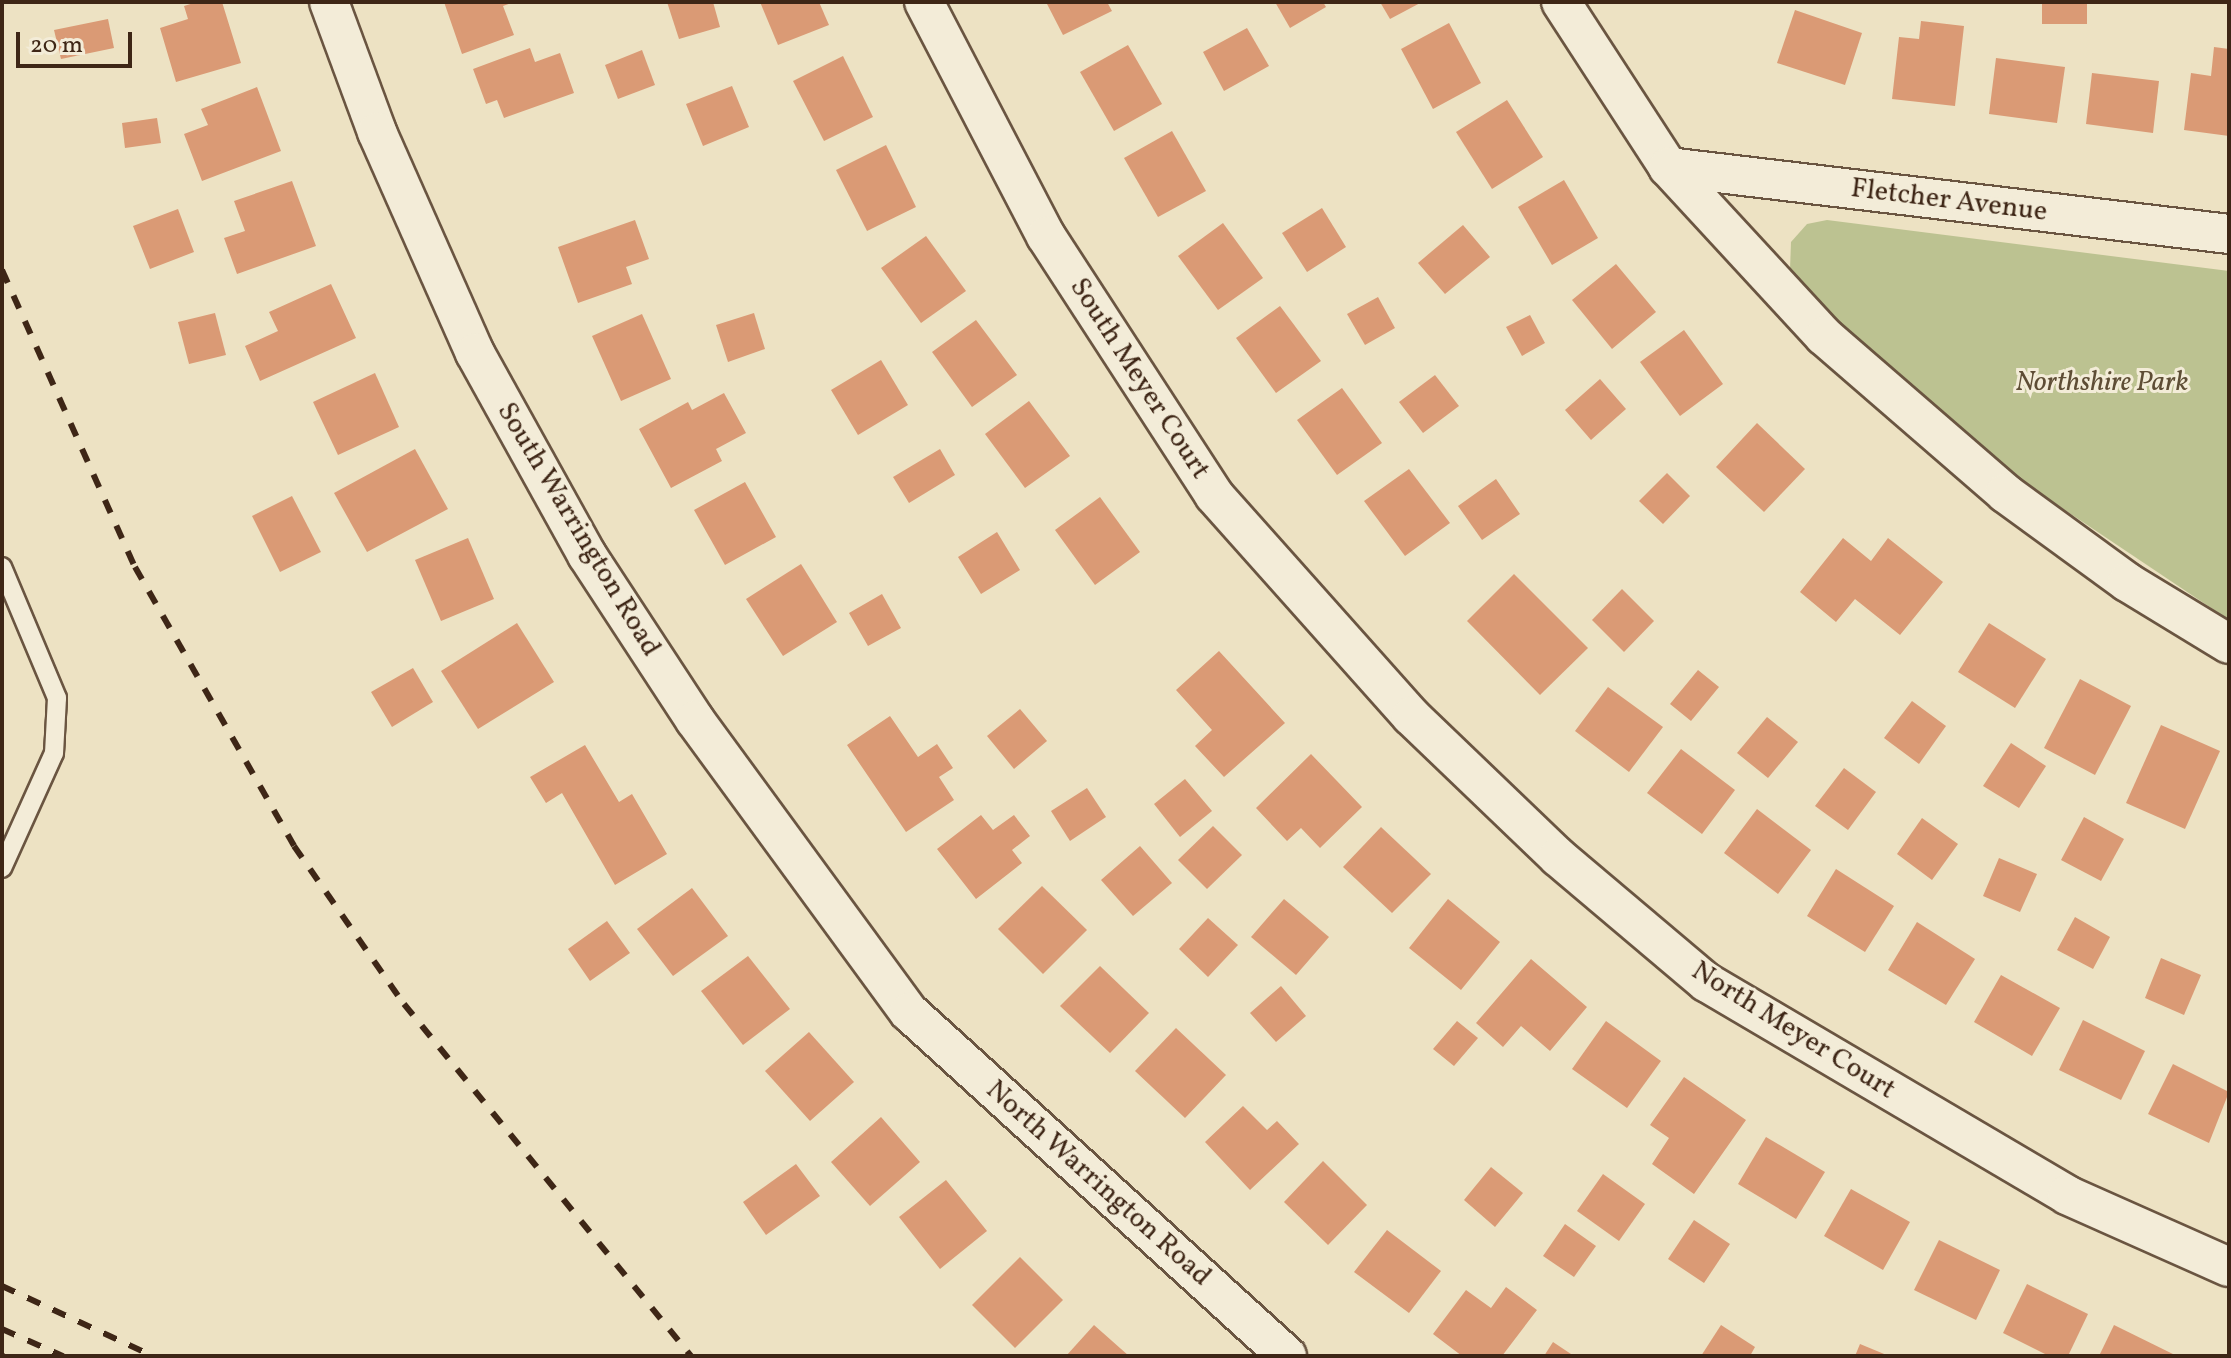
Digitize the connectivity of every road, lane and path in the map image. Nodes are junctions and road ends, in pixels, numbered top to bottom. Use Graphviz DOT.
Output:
graph roads {
  1 [pos="329,2"];
  2 [pos="924,2"];
  3 [pos="1561,2"];
  4 [pos="1668,167"];
  5 [pos="2229,234"];
  6 [pos="2,567"];
  7 [pos="2229,644"];
  8 [pos="1411,716"];
  9 [pos="2,868"];
  10 [pos="909,1012"];
  11 [pos="2229,1267"];
  12 [pos="1287,1356"];
  1 -- 10 [label="street, South Warrington Road"];
  2 -- 8 [label="street, South Meyer Court"];
  3 -- 4 [label="street"];
  4 -- 5 [label="street, Fletcher Avenue"];
  4 -- 7 [label="street"];
  6 -- 9 [label="lane"];
  8 -- 11 [label="street, North Meyer Court"];
  10 -- 12 [label="street, North Warrington Road"];
}
